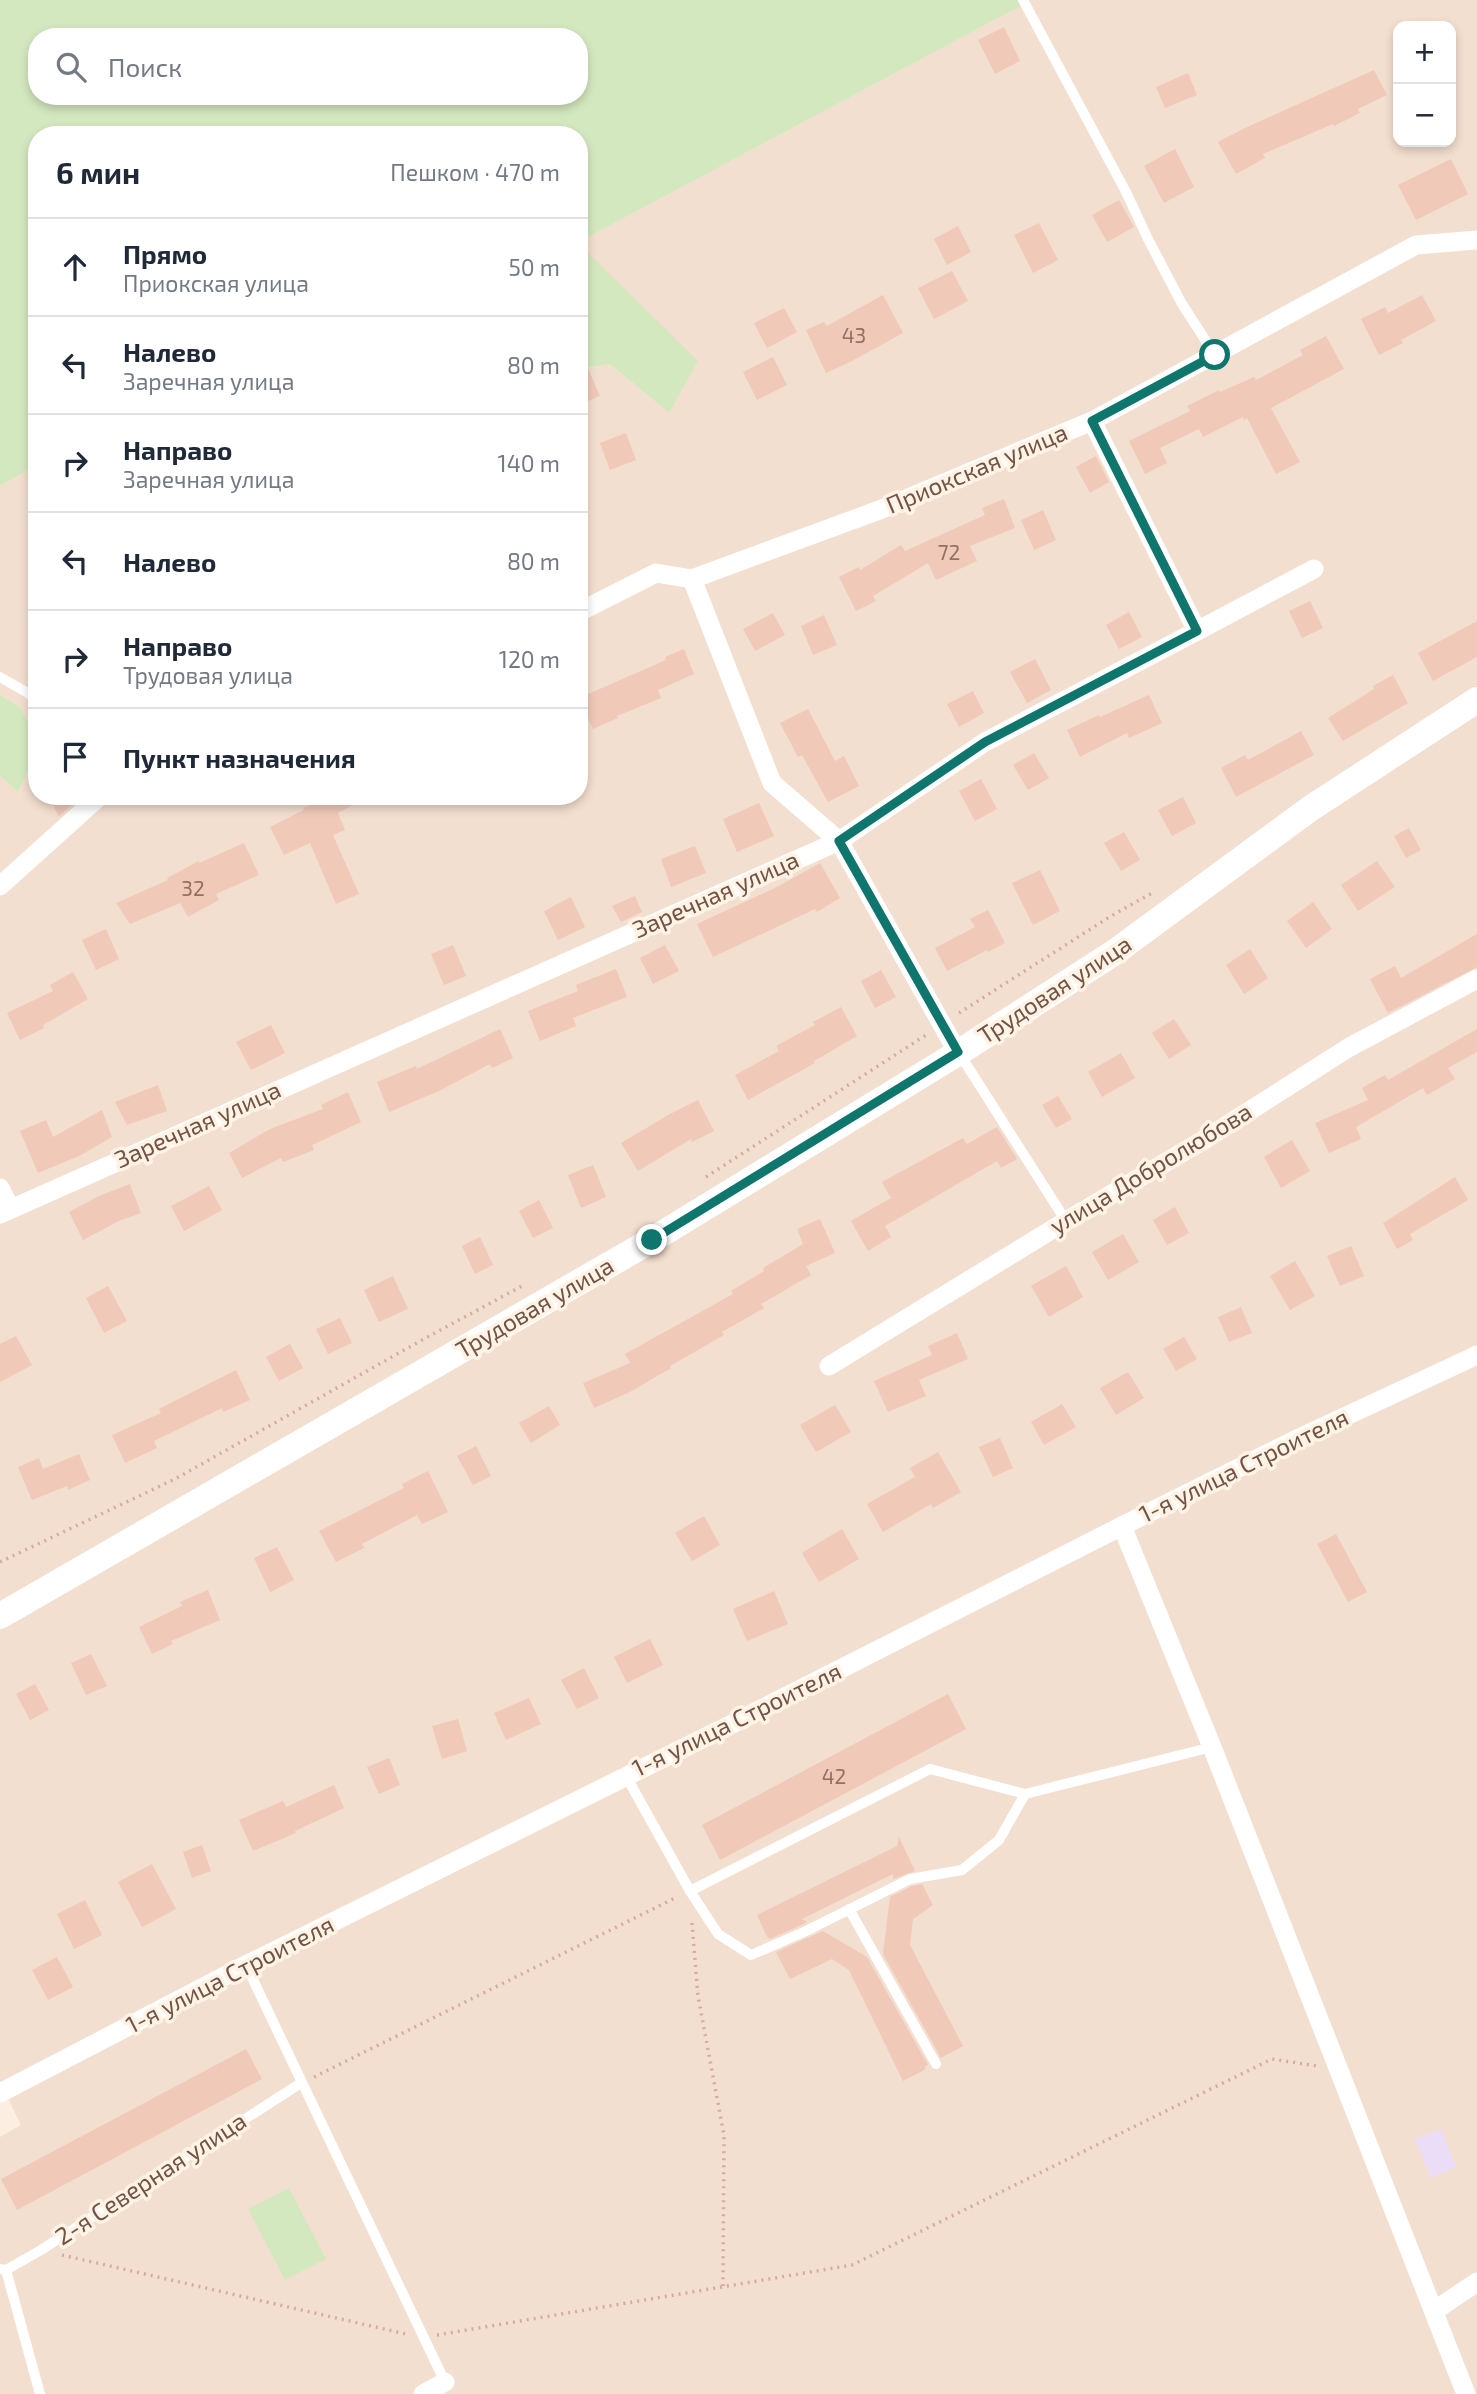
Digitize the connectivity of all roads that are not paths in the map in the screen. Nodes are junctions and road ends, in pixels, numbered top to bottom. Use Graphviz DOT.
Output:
graph roads {
  1 [pos="1023,0"];
  2 [pos="1477,240"];
  3 [pos="1215,355"];
  4 [pos="1092,421"];
  5 [pos="1314,569"];
  6 [pos="692,579"];
  7 [pos="588,607"];
  8 [pos="1197,631"];
  9 [pos="0,677"];
  10 [pos="28,693"];
  11 [pos="1477,700"];
  12 [pos="90,805"];
  13 [pos="839,841"];
  14 [pos="0,886"];
  15 [pos="1477,979"];
  16 [pos="958,1052"];
  17 [pos="0,1188"];
  18 [pos="5,1211"];
  19 [pos="1066,1221"];
  20 [pos="1477,1355"];
  21 [pos="830,1366"];
  22 [pos="1122,1526"];
  23 [pos="0,1616"];
  24 [pos="1212,1747"];
  25 [pos="626,1775"];
  26 [pos="1025,1794"];
  27 [pos="690,1891"];
  28 [pos="849,1909"];
  29 [pos="246,1965"];
  30 [pos="936,2064"];
  31 [pos="301,2083"];
  32 [pos="0,2093"];
  33 [pos="3,2269"];
  34 [pos="1477,2282"];
  35 [pos="1434,2311"];
  36 [pos="445,2382"];
  37 [pos="40,2394"];
  38 [pos="423,2394"];
  39 [pos="1466,2394"];
  1 -- 3 [label="lane"];
  2 -- 3 [label="street, Приокская улица"];
  3 -- 4 [label="street, Приокская улица"];
  4 -- 6 [label="street, Приокская улица"];
  4 -- 8 [label="street"];
  5 -- 8 [label="street, Заречная улица"];
  6 -- 7 [label="street, Приокская улица"];
  6 -- 13 [label="street"];
  8 -- 13 [label="street, Заречная улица"];
  9 -- 10 [label="lane"];
  11 -- 16 [label="street, Трудовая улица"];
  12 -- 14 [label="street"];
  13 -- 16 [label="street"];
  13 -- 18 [label="street, Заречная улица"];
  15 -- 19 [label="street, улица Добролюбова"];
  16 -- 19 [label="lane"];
  16 -- 23 [label="street, Трудовая улица"];
  17 -- 18 [label="street"];
  19 -- 21 [label="street, улица Добролюбова"];
  20 -- 22 [label="street, 1-я улица Строителя"];
  22 -- 24 [label="street"];
  22 -- 25 [label="street, 1-я улица Строителя"];
  24 -- 26 [label="lane"];
  24 -- 35 [label="street"];
  25 -- 27 [label="lane"];
  25 -- 29 [label="street, 1-я улица Строителя"];
  26 -- 27 [label="lane"];
  26 -- 28 [label="lane"];
  27 -- 28 [label="lane"];
  28 -- 30 [label="lane"];
  29 -- 31 [label="lane"];
  29 -- 32 [label="street, 1-я улица Строителя"];
  31 -- 33 [label="lane, 2-я Северная улица"];
  31 -- 36 [label="lane"];
  33 -- 37 [label="lane"];
  34 -- 35 [label="street"];
  35 -- 39 [label="street"];
  36 -- 38 [label="street"];
}
